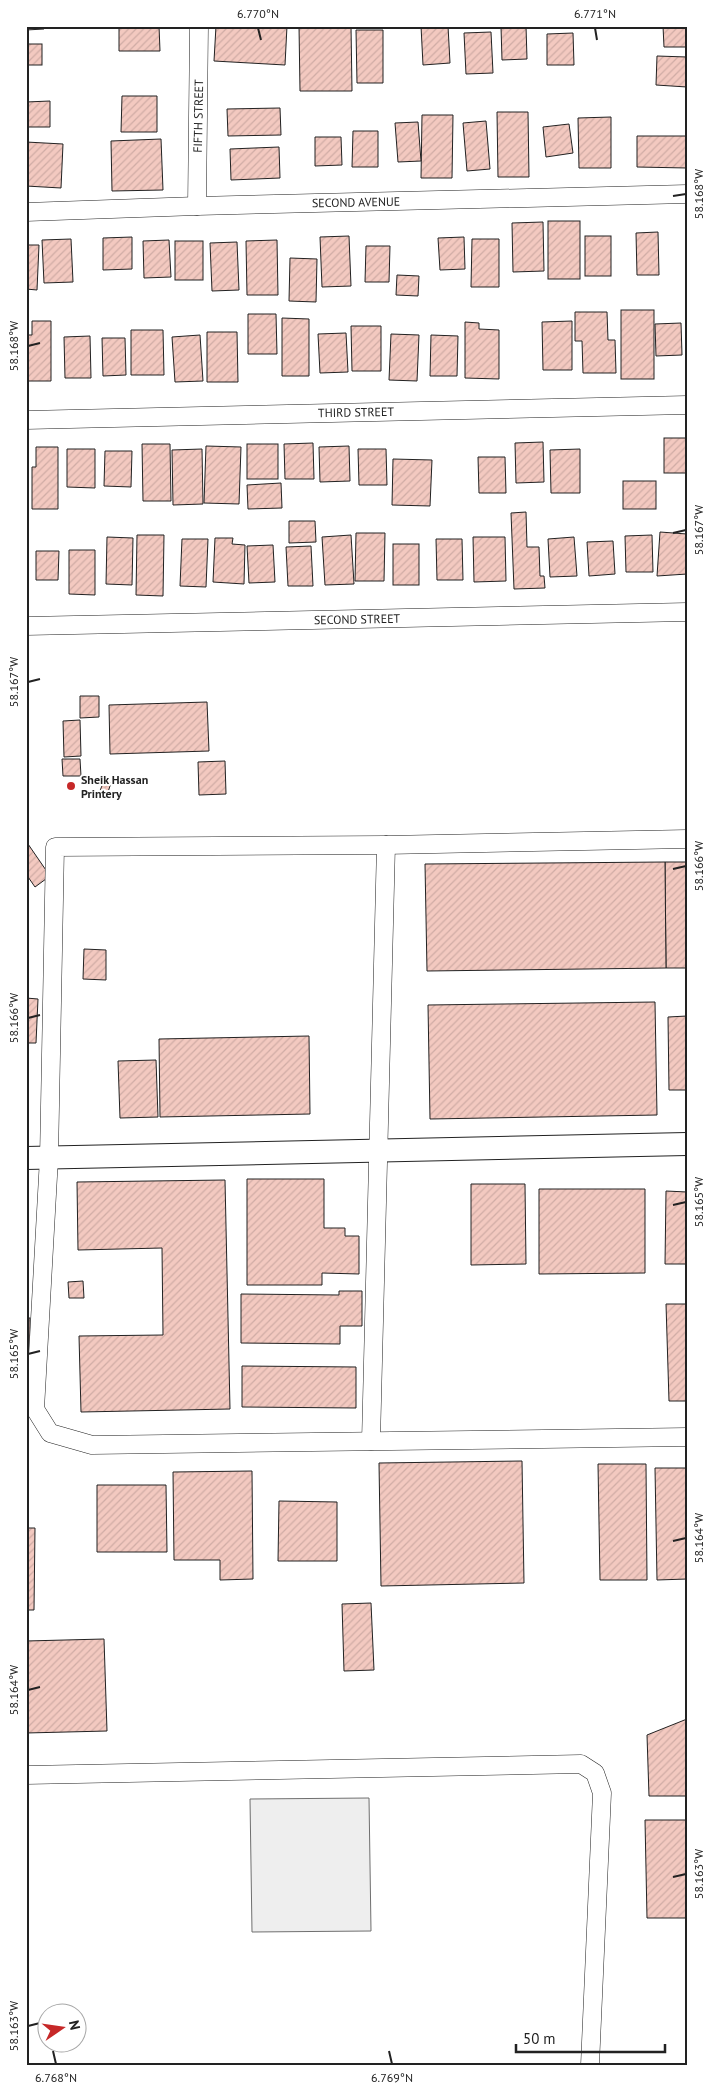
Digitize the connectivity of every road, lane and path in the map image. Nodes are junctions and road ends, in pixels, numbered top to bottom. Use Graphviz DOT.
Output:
graph roads {
  1 [pos="199,26"];
  2 [pos="687,194"];
  3 [pos="197,206"];
  4 [pos="26,212"];
  5 [pos="687,405"];
  6 [pos="26,420"];
  7 [pos="687,612"];
  8 [pos="26,626"];
  9 [pos="687,839"];
  10 [pos="386,845"];
  11 [pos="687,1144"];
  12 [pos="379,1150"];
  13 [pos="26,1158"];
  14 [pos="48,1158"];
  15 [pos="687,1437"];
  16 [pos="371,1441"];
  17 [pos="26,1775"];
  18 [pos="590,2065"];
  1 -- 3 [label="street, FIFTH STREET"];
  2 -- 3 [label="street, SECOND AVENUE"];
  3 -- 4 [label="street, SECOND AVENUE"];
  5 -- 6 [label="street, THIRD STREET"];
  7 -- 8 [label="street, SECOND STREET"];
  9 -- 10 [label="street"];
  10 -- 12 [label="street"];
  10 -- 14 [label="street"];
  11 -- 12 [label="street"];
  12 -- 14 [label="street"];
  12 -- 16 [label="street"];
  13 -- 14 [label="street"];
  14 -- 16 [label="street"];
  15 -- 16 [label="street"];
  17 -- 18 [label="street"];
}
